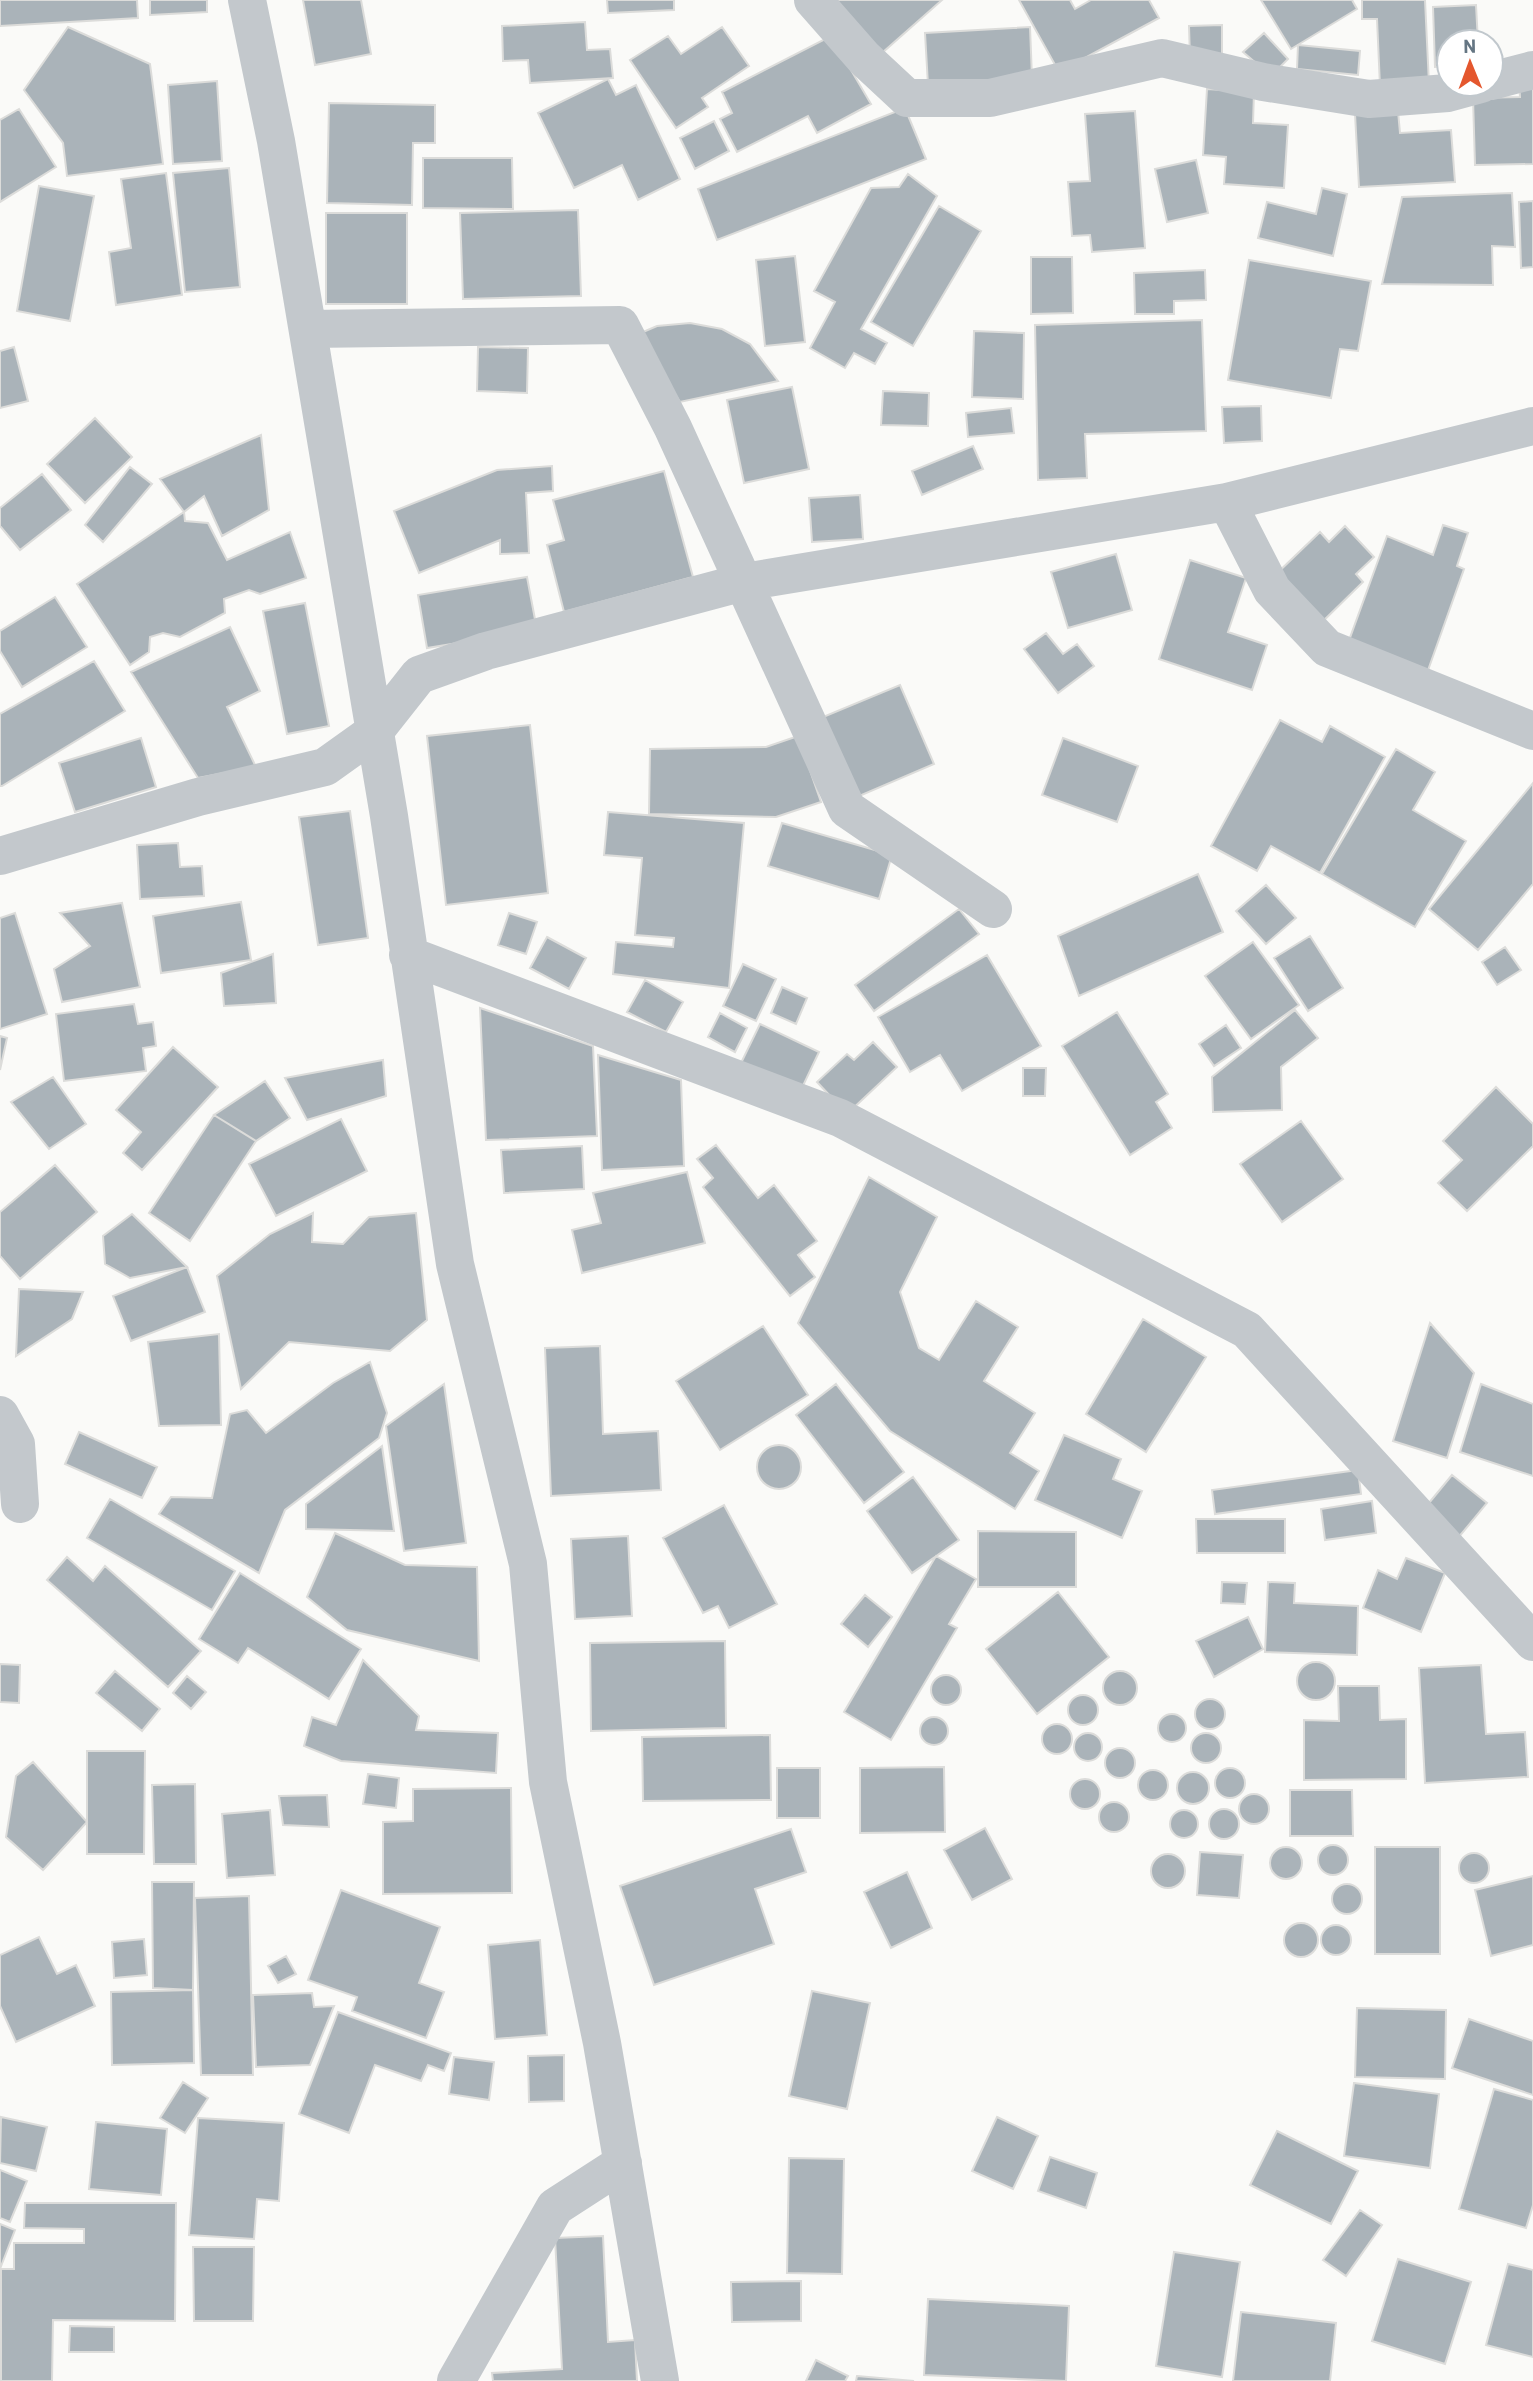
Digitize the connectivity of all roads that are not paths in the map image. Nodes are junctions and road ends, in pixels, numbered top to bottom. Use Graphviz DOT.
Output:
graph roads {
  1 [pos="247,0"];
  2 [pos="813,0"];
  3 [pos="1533,70"];
  4 [pos="1505,77"];
  5 [pos="1435,94"];
  6 [pos="308,329"];
  7 [pos="1533,426"];
  8 [pos="1227,502"];
  9 [pos="744,582"];
  10 [pos="1533,730"];
  11 [pos="374,732"];
  12 [pos="0,856"];
  13 [pos="993,909"];
  14 [pos="408,955"];
  15 [pos="0,1415"];
  16 [pos="20,1504"];
  17 [pos="1533,1643"];
  18 [pos="623,2163"];
  19 [pos="456,2381"];
  20 [pos="660,2381"];
  1 -- 6 [label="street"];
  2 -- 5 [label="street"];
  3 -- 4 [label="street"];
  6 -- 9 [label="street"];
  6 -- 11 [label="street"];
  7 -- 8 [label="street"];
  8 -- 9 [label="street"];
  8 -- 10 [label="street"];
  9 -- 11 [label="street"];
  9 -- 13 [label="street"];
  11 -- 12 [label="street"];
  11 -- 14 [label="street"];
  14 -- 17 [label="street"];
  14 -- 18 [label="street"];
  15 -- 16 [label="street"];
  18 -- 19 [label="street"];
  18 -- 20 [label="street"];
}
